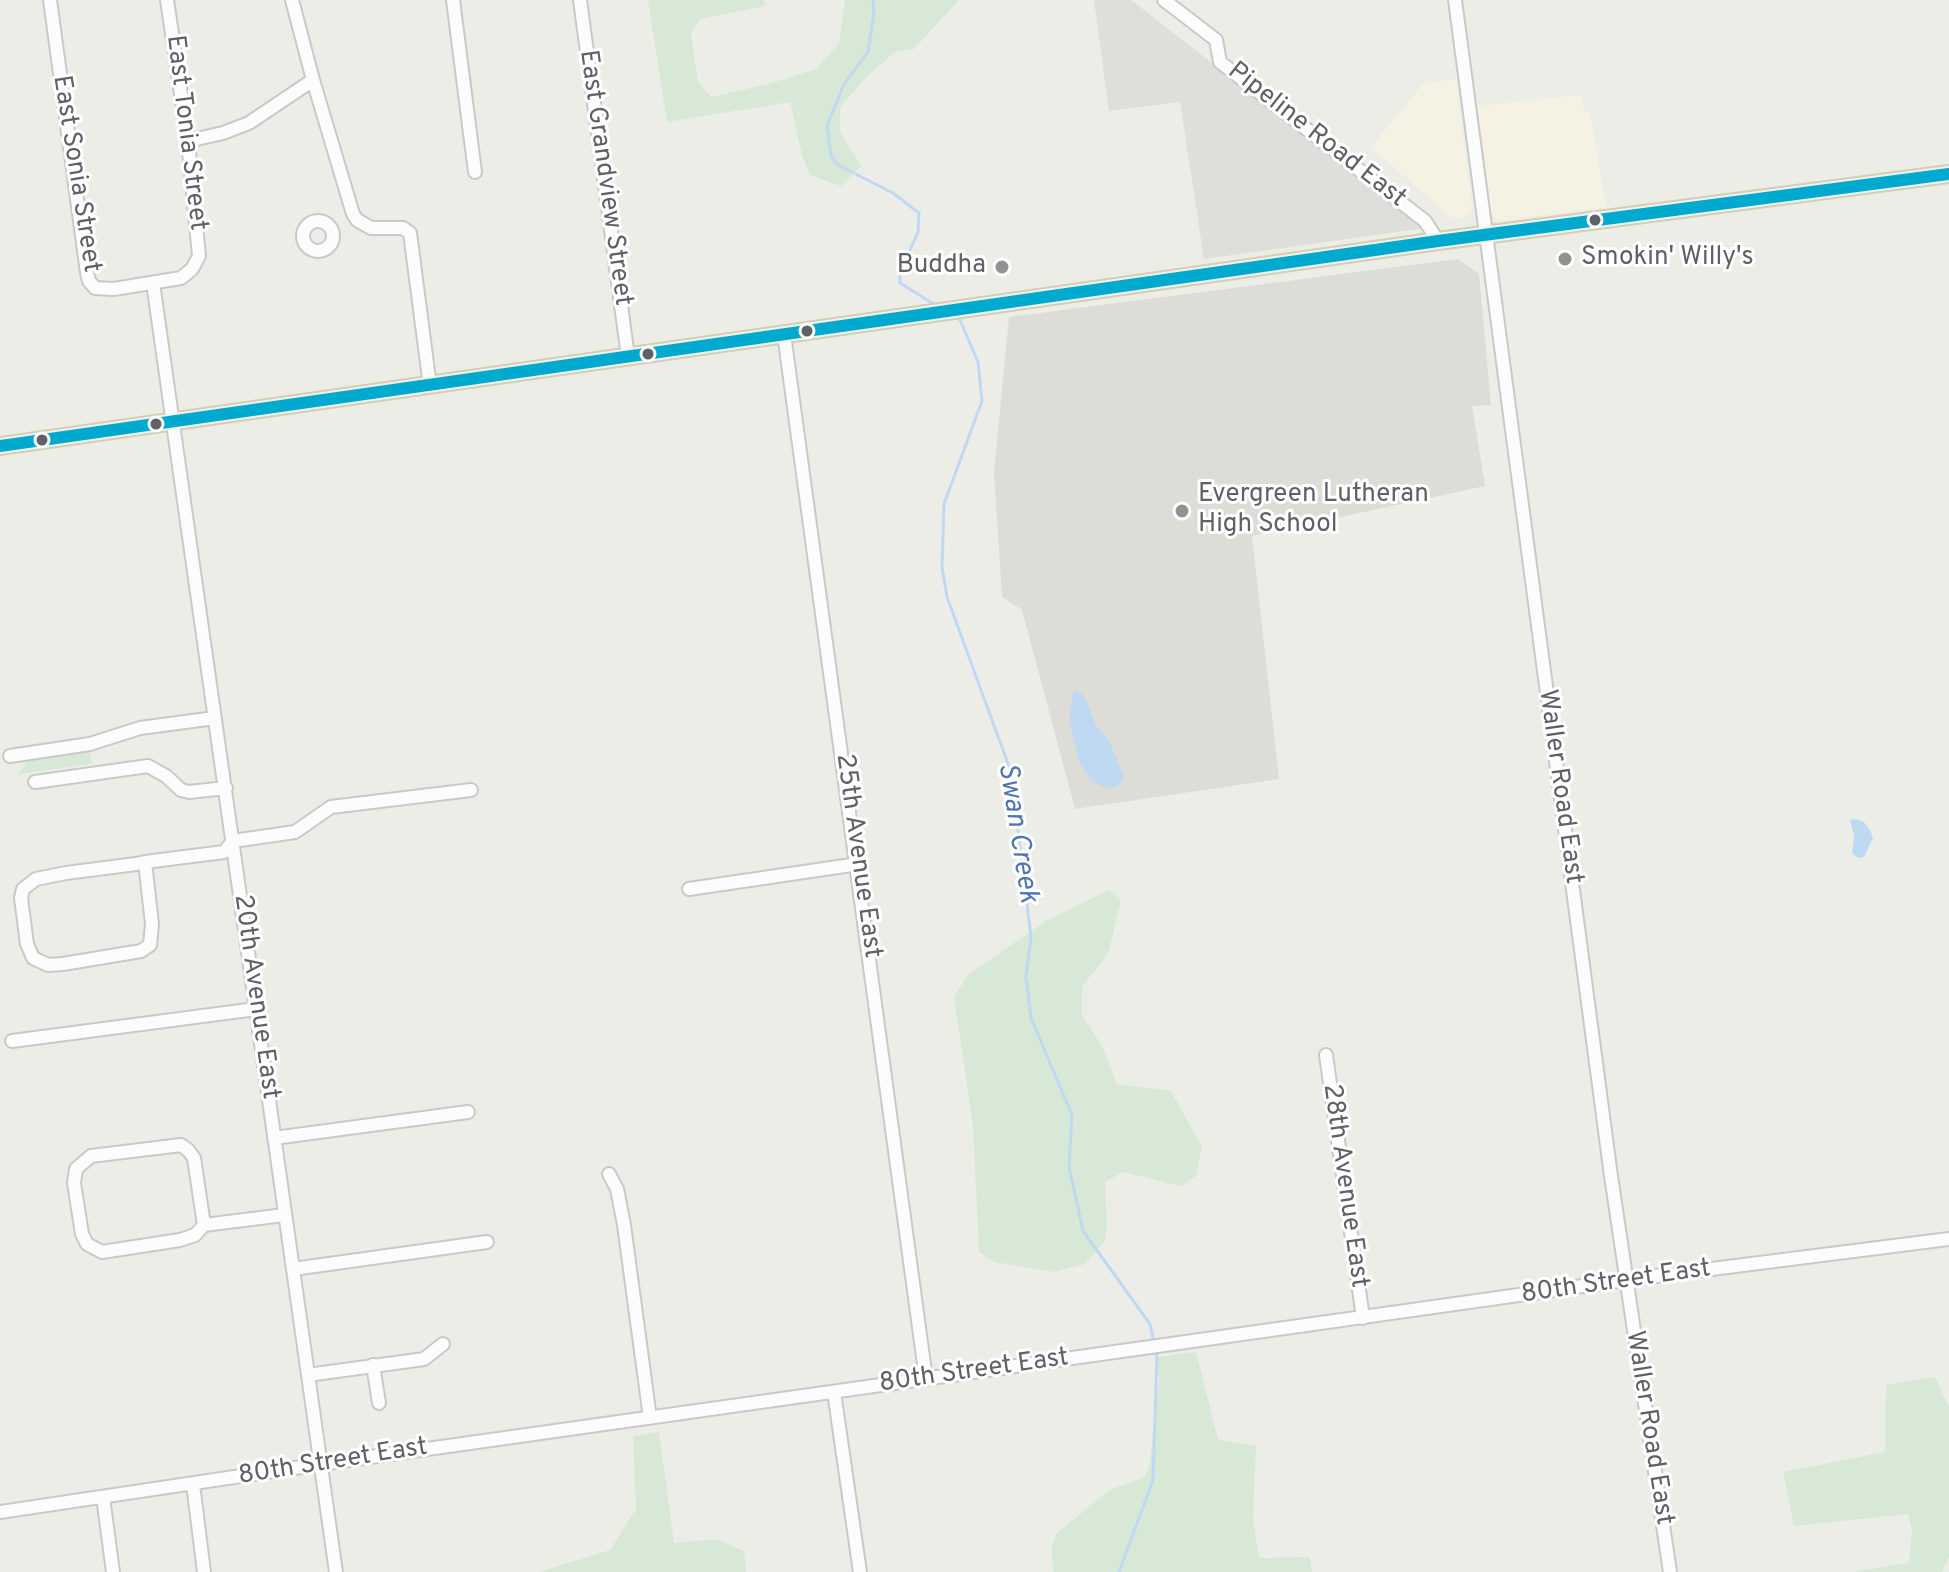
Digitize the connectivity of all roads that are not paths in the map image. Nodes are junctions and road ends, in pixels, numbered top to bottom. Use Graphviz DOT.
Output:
graph roads {
  1 [pos="50,0"];
  2 [pos="167,0"];
  3 [pos="292,0"];
  4 [pos="453,0"];
  5 [pos="580,0"];
  6 [pos="1164,0"];
  7 [pos="1455,0"];
  8 [pos="313,80"];
  9 [pos="188,141"];
  10 [pos="475,172"];
  11 [pos="1949,174"];
  12 [pos="353,214"];
  13 [pos="331,228"];
  14 [pos="1486,235"];
  15 [pos="1438,241"];
  16 [pos="153,283"];
  17 [pos="784,334"];
  18 [pos="628,357"];
  19 [pos="430,386"];
  20 [pos="172,422"];
  21 [pos="0,446"];
  22 [pos="215,718"];
  23 [pos="10,756"];
  24 [pos="35,782"];
  25 [pos="226,788"];
  26 [pos="471,790"];
  27 [pos="233,841"];
  28 [pos="145,862"];
  29 [pos="858,864"];
  30 [pos="689,889"];
  31 [pos="256,1009"];
  32 [pos="12,1041"];
  33 [pos="1326,1055"];
  34 [pos="468,1112"];
  35 [pos="274,1138"];
  36 [pos="609,1174"];
  37 [pos="284,1215"];
  38 [pos="204,1225"];
  39 [pos="1949,1239"];
  40 [pos="487,1242"];
  41 [pos="293,1269"];
  42 [pos="1625,1280"];
  43 [pos="1363,1318"];
  44 [pos="443,1344"];
  45 [pos="373,1365"];
  46 [pos="308,1375"];
  47 [pos="926,1379"];
  48 [pos="834,1392"];
  49 [pos="379,1403"];
  50 [pos="650,1418"];
  51 [pos="321,1464"];
  52 [pos="193,1484"];
  53 [pos="103,1497"];
  54 [pos="0,1512"];
  55 [pos="113,1572"];
  56 [pos="204,1572"];
  57 [pos="336,1572"];
  58 [pos="860,1572"];
  59 [pos="1670,1572"];
  1 -- 16 [label="street, East Sonia Street"];
  2 -- 9 [label="street, East Tonia Street"];
  3 -- 8 [label="street"];
  4 -- 10 [label="street"];
  5 -- 18 [label="street, East Grandview Street"];
  6 -- 15 [label="street, Pipeline Road East"];
  7 -- 14 [label="street, Waller Road East"];
  8 -- 9 [label="street"];
  8 -- 12 [label="street"];
  9 -- 16 [label="street, East Tonia Street"];
  11 -- 14 [label="main road"];
  12 -- 13 [label="street"];
  12 -- 19 [label="street"];
  14 -- 15 [label="main road"];
  14 -- 42 [label="street, Waller Road East"];
  15 -- 17 [label="main road"];
  16 -- 20 [label="street, 20th Avenue East"];
  17 -- 18 [label="main road"];
  17 -- 29 [label="street, 25th Avenue East"];
  18 -- 19 [label="main road"];
  19 -- 20 [label="main road"];
  20 -- 21 [label="main road"];
  20 -- 22 [label="street, 20th Avenue East"];
  22 -- 23 [label="street"];
  22 -- 25 [label="street, 20th Avenue East"];
  24 -- 25 [label="street"];
  25 -- 27 [label="street, 20th Avenue East"];
  26 -- 27 [label="street"];
  27 -- 28 [label="street"];
  27 -- 31 [label="street, 20th Avenue East"];
  28 -- 28 [label="street"];
  29 -- 30 [label="street"];
  29 -- 47 [label="street, 25th Avenue East"];
  31 -- 32 [label="street"];
  31 -- 35 [label="street, 20th Avenue East"];
  33 -- 43 [label="street, 28th Avenue East"];
  34 -- 35 [label="street"];
  35 -- 37 [label="street, 20th Avenue East"];
  36 -- 50 [label="street"];
  37 -- 38 [label="street"];
  37 -- 41 [label="street, 20th Avenue East"];
  38 -- 38 [label="street"];
  39 -- 42 [label="street, 80th Street East"];
  40 -- 41 [label="street"];
  41 -- 46 [label="street, 20th Avenue East"];
  42 -- 43 [label="street, 80th Street East"];
  42 -- 59 [label="street, Waller Road East"];
  43 -- 47 [label="street, 80th Street East"];
  44 -- 45 [label="street"];
  45 -- 46 [label="street"];
  45 -- 49 [label="street"];
  46 -- 51 [label="street, 20th Avenue East"];
  47 -- 48 [label="street, 80th Street East"];
  48 -- 50 [label="street, 80th Street East"];
  48 -- 58 [label="street"];
  50 -- 51 [label="street, 80th Street East"];
  51 -- 52 [label="street, 80th Street East"];
  51 -- 57 [label="street, 20th Avenue East"];
  52 -- 53 [label="street, 80th Street East"];
  52 -- 56 [label="street"];
  53 -- 54 [label="street, 80th Street East"];
  53 -- 55 [label="street"];
}
